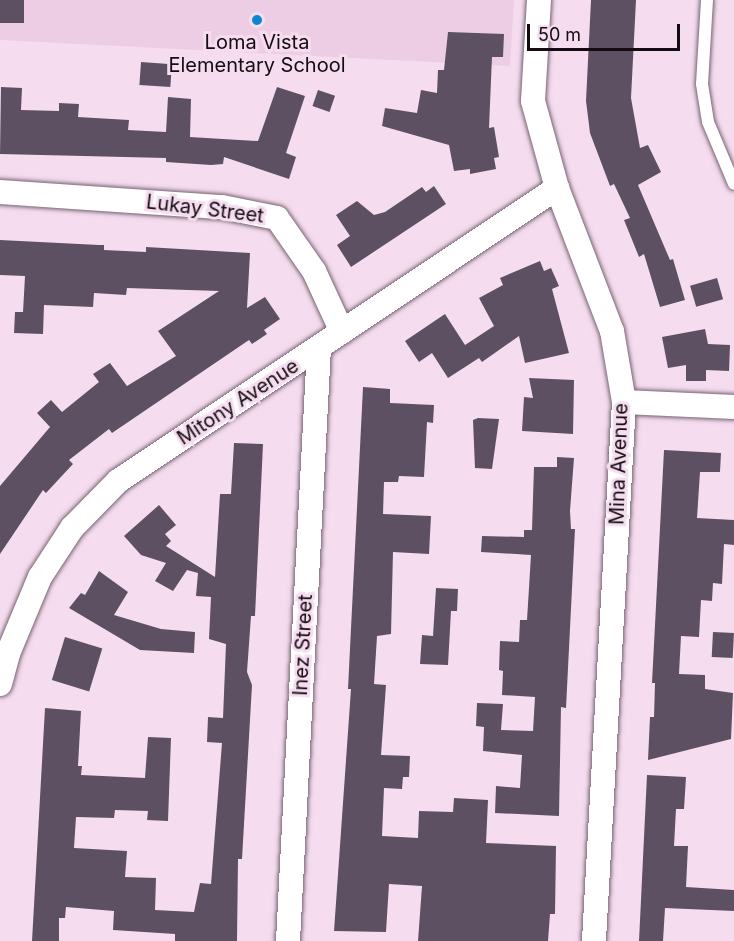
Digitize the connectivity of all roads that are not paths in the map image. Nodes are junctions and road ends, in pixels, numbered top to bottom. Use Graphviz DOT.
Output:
graph roads {
  1 [pos="539,0"];
  2 [pos="707,0"];
  3 [pos="734,184"];
  4 [pos="556,188"];
  5 [pos="0,192"];
  6 [pos="342,332"];
  7 [pos="319,348"];
  8 [pos="624,402"];
  9 [pos="734,407"];
  10 [pos="0,684"];
  11 [pos="288,941"];
  12 [pos="594,941"];
  1 -- 4 [label="street, Mina Avenue"];
  2 -- 3 [label="lane"];
  4 -- 6 [label="street, Mitony Avenue"];
  4 -- 8 [label="street, Mina Avenue"];
  5 -- 6 [label="street, Lukay Street"];
  6 -- 7 [label="street, Mitony Avenue"];
  7 -- 10 [label="street, Mitony Avenue"];
  7 -- 11 [label="street, Inez Street"];
  8 -- 9 [label="street"];
  8 -- 12 [label="street, Mina Avenue"];
}
